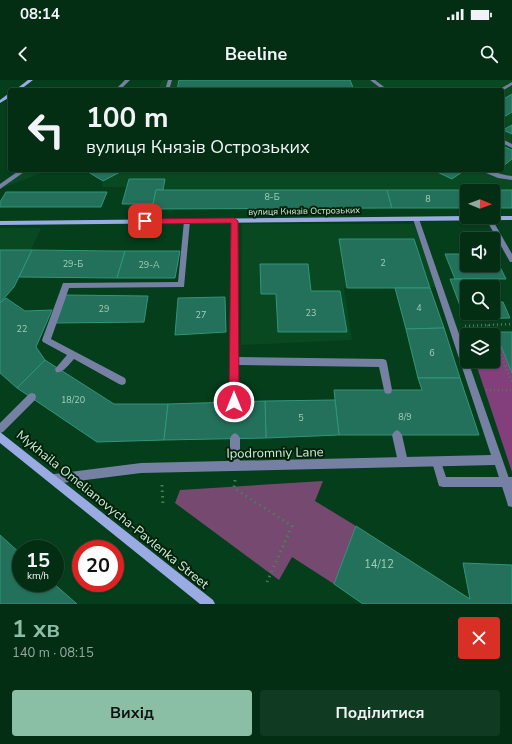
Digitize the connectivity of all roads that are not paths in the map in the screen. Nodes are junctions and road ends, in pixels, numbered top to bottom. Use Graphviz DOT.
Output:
graph roads {
  1 [pos="31,80"];
  2 [pos="128,80"];
  3 [pos="372,80"];
  4 [pos="20,88"];
  5 [pos="119,88"];
  6 [pos="383,88"];
  7 [pos="21,172"];
  8 [pos="487,172"];
  9 [pos="512,178"];
  10 [pos="0,188"];
  11 [pos="460,218"];
  12 [pos="500,218"];
  13 [pos="512,218"];
  14 [pos="416,219"];
  15 [pos="187,221"];
  16 [pos="234,221"];
  17 [pos="0,223"];
  18 [pos="492,224"];
  19 [pos="512,260"];
  20 [pos="73,355"];
  21 [pos="234,361"];
  22 [pos="59,369"];
  23 [pos="122,381"];
  24 [pos="388,390"];
  25 [pos="32,397"];
  26 [pos="234,402"];
  27 [pos="0,429"];
  28 [pos="397,435"];
  29 [pos="0,437"];
  30 [pos="235,438"];
  31 [pos="498,460"];
  32 [pos="403,462"];
  33 [pos="437,462"];
  34 [pos="235,466"];
  35 [pos="54,479"];
  36 [pos="509,482"];
  37 [pos="512,502"];
  38 [pos="209,604"];
  1 -- 4 [label="main road"];
  2 -- 5 [label="street"];
  3 -- 6 [label="street"];
  7 -- 10 [label="street"];
  8 -- 9 [label="street"];
  11 -- 14 [label="main road, вулиця Князів Острозьких"];
  12 -- 13 [label="main road, вулиця Князів Острозьких"];
  14 -- 16 [label="main road, вулиця Князів Острозьких"];
  14 -- 31 [label="street"];
  15 -- 16 [label="main road, вулиця Князів Острозьких"];
  15 -- 17 [label="main road, вулиця Князів Острозьких"];
  15 -- 20 [label="street"];
  16 -- 21 [label="street"];
  18 -- 19 [label="street"];
  20 -- 22 [label="street"];
  20 -- 23 [label="street"];
  21 -- 24 [label="street"];
  21 -- 26 [label="street"];
  25 -- 27 [label="street"];
  28 -- 32 [label="street"];
  29 -- 35 [label="main road, Mykhaila Omelianovycha-Pavlenka Street"];
  30 -- 34 [label="street"];
  31 -- 33 [label="street, Ipodromniy Lane"];
  31 -- 36 [label="street"];
  32 -- 33 [label="street, Ipodromniy Lane"];
  32 -- 34 [label="street, Ipodromniy Lane"];
  33 -- 36 [label="street"];
  34 -- 35 [label="street, Ipodromniy Lane"];
  35 -- 38 [label="main road, Mykhaila Omelianovycha-Pavlenka Street"];
  36 -- 37 [label="street"];
}
